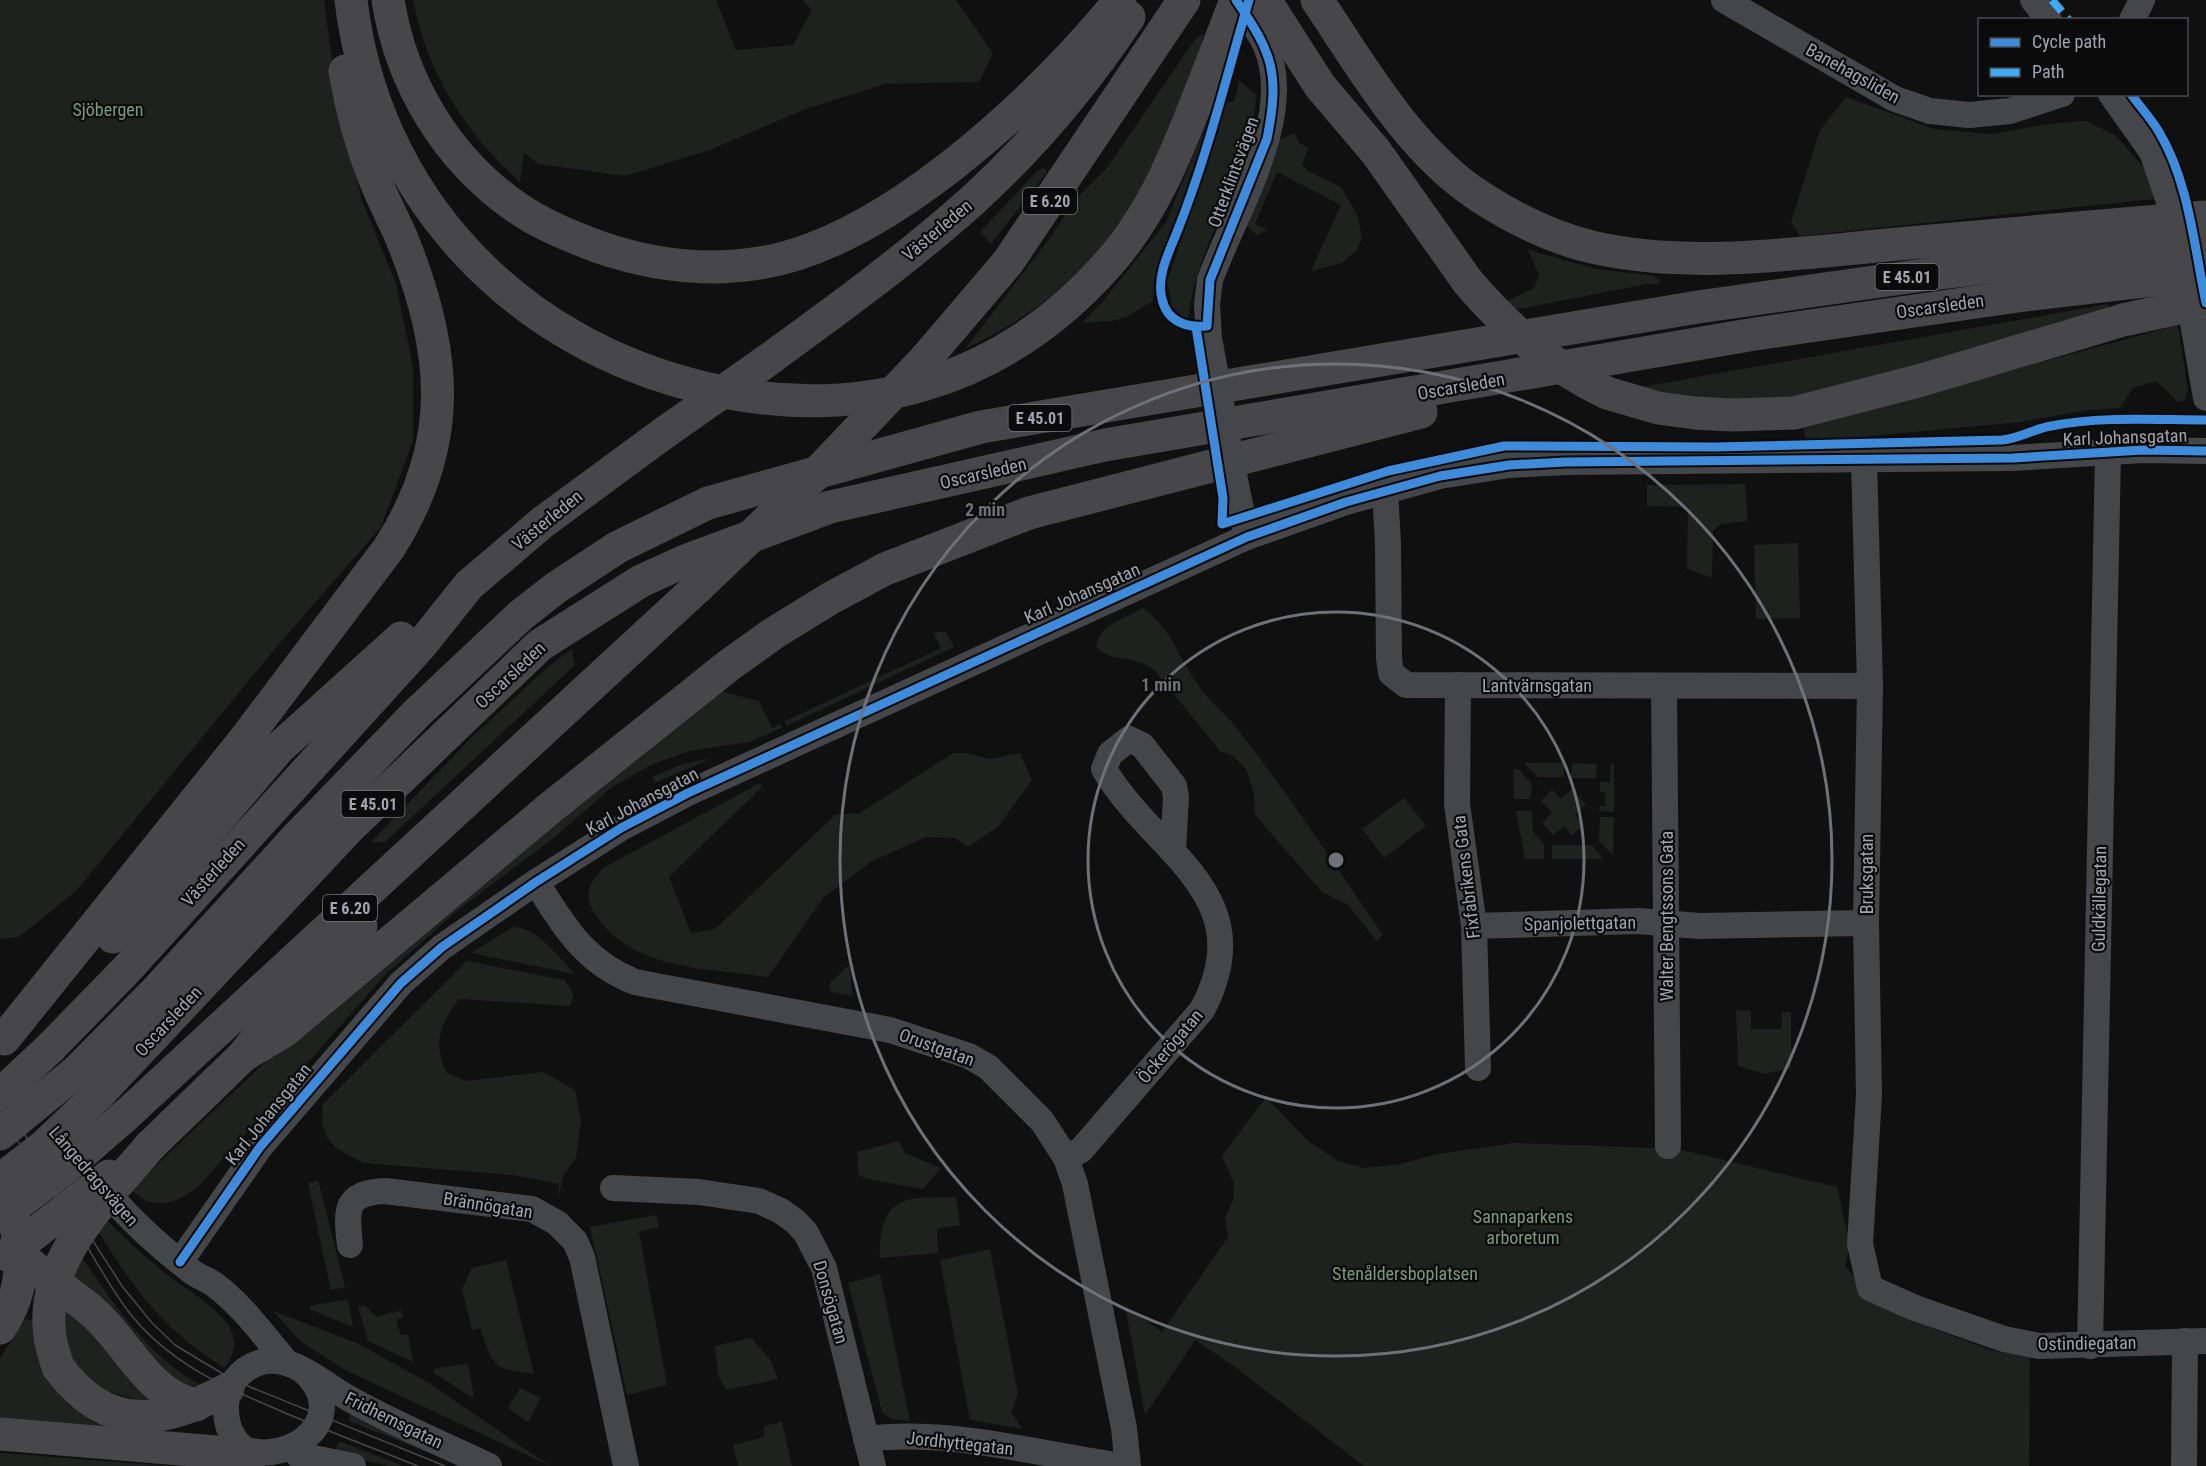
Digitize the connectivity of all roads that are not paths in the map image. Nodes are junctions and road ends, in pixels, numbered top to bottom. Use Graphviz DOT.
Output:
graph roads {
  1 [pos="340,0"];
  2 [pos="351,0"];
  3 [pos="388,0"];
  4 [pos="1184,0"];
  5 [pos="1236,0"];
  6 [pos="1265,0"];
  7 [pos="1317,0"];
  8 [pos="1724,0"];
  9 [pos="2033,0"];
  10 [pos="2142,0"];
  11 [pos="1126,6"];
  12 [pos="2047,18"];
  13 [pos="2133,18"];
  14 [pos="2056,96"];
  15 [pos="2113,96"];
  16 [pos="2169,201"];
  17 [pos="2206,217"];
  18 [pos="2206,242"];
  19 [pos="2206,274"];
  20 [pos="2199,310"];
  21 [pos="1504,379"];
  22 [pos="2206,398"];
  23 [pos="2206,451"];
  24 [pos="2108,452"];
  25 [pos="1864,459"];
  26 [pos="1385,491"];
  27 [pos="1247,537"];
  28 [pos="469,585"];
  29 [pos="1458,685"];
  30 [pos="1664,686"];
  31 [pos="1870,686"];
  32 [pos="575,701"];
  33 [pos="1173,850"];
  34 [pos="536,882"];
  35 [pos="1866,923"];
  36 [pos="1666,924"];
  37 [pos="1474,926"];
  38 [pos="2,1040"];
  39 [pos="244,1055"];
  40 [pos="1478,1068"];
  41 [pos="0,1073"];
  42 [pos="0,1095"];
  43 [pos="0,1134"];
  44 [pos="1668,1146"];
  45 [pos="150,1147"];
  46 [pos="1066,1158"];
  47 [pos="0,1182"];
  48 [pos="613,1188"];
  49 [pos="0,1217"];
  50 [pos="350,1245"];
  51 [pos="10,1257"];
  52 [pos="186,1267"];
  53 [pos="1870,1288"];
  54 [pos="0,1328"];
  55 [pos="2196,1341"];
  56 [pos="2090,1346"];
  57 [pos="294,1366"];
  58 [pos="236,1379"];
  59 [pos="196,1405"];
  60 [pos="0,1434"];
  61 [pos="866,1439"];
  62 [pos="252,1455"];
  63 [pos="298,1455"];
  64 [pos="353,1466"];
  65 [pos="489,1466"];
  66 [pos="626,1466"];
  67 [pos="873,1466"];
  68 [pos="1126,1466"];
  69 [pos="2184,1466"];
  1 -- 38 [label="highway"];
  2 -- 5 [label="highway, bridge"];
  3 -- 11 [label="highway"];
  4 -- 32 [label="highway, E 6.20, bridge"];
  5 -- 27 [label="street, Otterklintsvägen, bridge"];
  6 -- 20 [label="highway, bridge"];
  7 -- 17 [label="highway"];
  8 -- 14 [label="street, Banehagsliden"];
  9 -- 12 [label="street"];
  10 -- 13 [label="street"];
  11 -- 28 [label="highway, Västerleden, bridge"];
  15 -- 16 [label="street"];
  18 -- 43 [label="highway, Oscarsleden / E 45.01, bridge"];
  19 -- 21 [label="highway, Oscarsleden / E 45.01"];
  20 -- 22 [label="street"];
  21 -- 39 [label="highway"];
  21 -- 47 [label="highway, Oscarsleden / E 45.01, bridge"];
  23 -- 24 [label="street, Karl Johansgatan"];
  24 -- 25 [label="street, Karl Johansgatan"];
  24 -- 56 [label="street, Guldkällegatan"];
  25 -- 26 [label="street, Karl Johansgatan"];
  25 -- 31 [label="street, Bruksgatan"];
  26 -- 27 [label="street, Karl Johansgatan"];
  26 -- 29 [label="street, Lantvärnsgatan"];
  27 -- 34 [label="street, Karl Johansgatan"];
  28 -- 38 [label="highway"];
  28 -- 42 [label="highway, Västerleden, bridge"];
  29 -- 30 [label="street, Lantvärnsgatan"];
  29 -- 37 [label="street, Fixfabrikens Gata"];
  30 -- 31 [label="street, Lantvärnsgatan"];
  30 -- 36 [label="street, Walter Bengtssons Gata"];
  31 -- 35 [label="street, Bruksgatan"];
  32 -- 39 [label="highway"];
  32 -- 49 [label="highway, E 6.20, bridge"];
  33 -- 46 [label="street, Öckerögatan"];
  34 -- 46 [label="street, Orustgatan"];
  34 -- 52 [label="street, Karl Johansgatan"];
  35 -- 36 [label="street, Spanjolettgatan"];
  35 -- 53 [label="street, Bruksgatan"];
  36 -- 37 [label="street, Spanjolettgatan"];
  36 -- 44 [label="street, Walter Bengtssons Gata"];
  37 -- 40 [label="street, Fixfabrikens Gata"];
  39 -- 45 [label="highway"];
  41 -- 52 [label="street, Långedragsvägen"];
  45 -- 51 [label="highway, bridge"];
  45 -- 59 [label="highway, bridge"];
  46 -- 68 [label="street, Orustgatan"];
  47 -- 51 [label="highway"];
  48 -- 61 [label="street, Donsögatan"];
  50 -- 66 [label="street, Brännögatan"];
  51 -- 54 [label="highway"];
  51 -- 59 [label="highway"];
  52 -- 57 [label="street, Långedragsvägen"];
  52 -- 58 [label="street, Långedragsvägen"];
  53 -- 56 [label="street, Ostindiegatan"];
  55 -- 56 [label="street, Ostindiegatan"];
  55 -- 69 [label="street"];
  57 -- 58 [label="street"];
  57 -- 63 [label="street, Fridhemsgatan"];
  57 -- 65 [label="street, Fridhemsgatan"];
  58 -- 59 [label="highway"];
  58 -- 62 [label="street"];
  60 -- 62 [label="highway"];
  61 -- 67 [label="street, Donsögatan"];
  61 -- 68 [label="street, Jordhyttegatan"];
  62 -- 63 [label="street"];
  63 -- 64 [label="street"];
}
